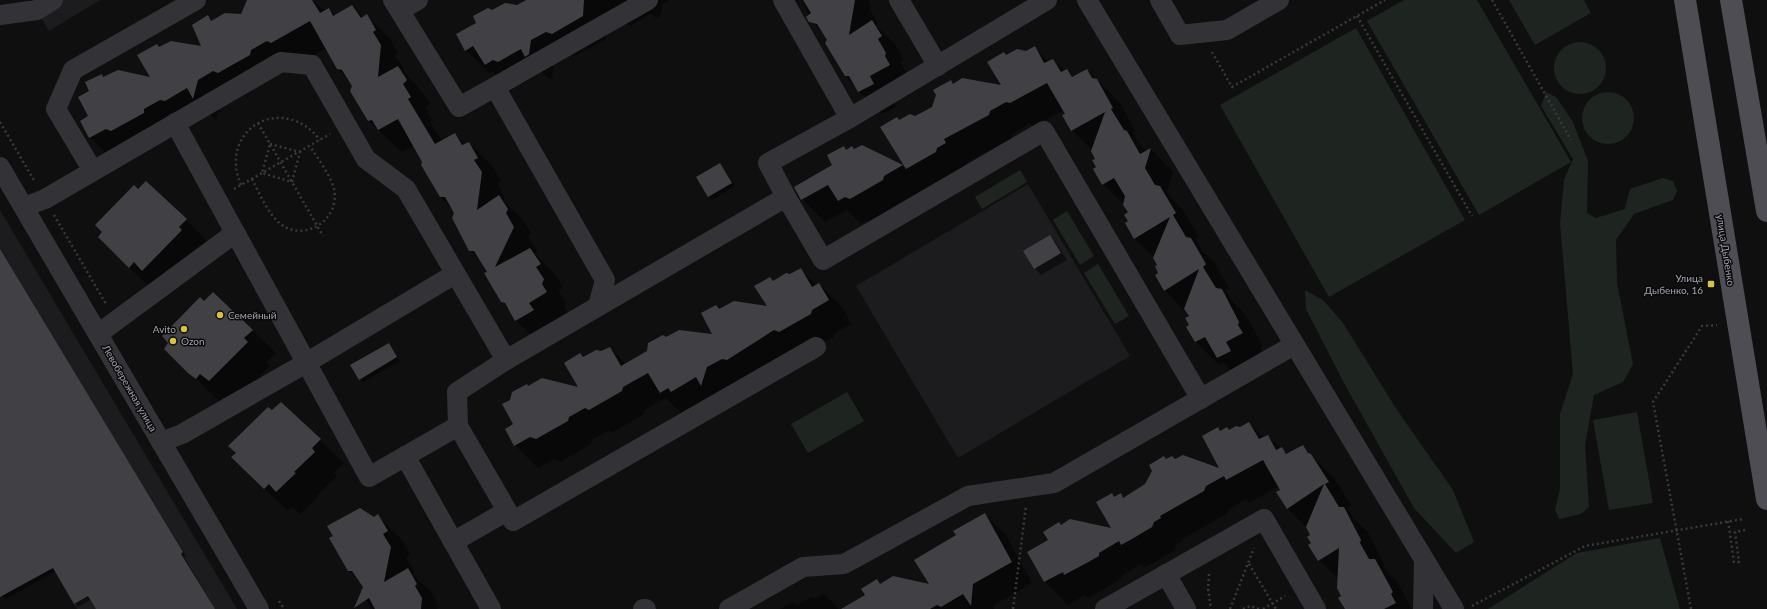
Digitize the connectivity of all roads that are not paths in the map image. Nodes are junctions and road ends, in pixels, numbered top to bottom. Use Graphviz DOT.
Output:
graph roads {
  1 [pos="8,0"];
  2 [pos="53,0"];
  3 [pos="196,0"];
  4 [pos="418,0"];
  5 [pos="648,0"];
  6 [pos="783,0"];
  7 [pos="899,0"];
  8 [pos="1047,0"];
  9 [pos="1087,0"];
  10 [pos="1160,0"];
  11 [pos="1172,0"];
  12 [pos="1279,0"];
  13 [pos="1685,0"];
  14 [pos="1731,0"];
  15 [pos="397,5"];
  16 [pos="0,10"];
  17 [pos="0,14"];
  18 [pos="1180,35"];
  19 [pos="938,66"];
  20 [pos="495,87"];
  21 [pos="850,118"];
  22 [pos="175,123"];
  23 [pos="1761,145"];
  24 [pos="0,166"];
  25 [pos="93,171"];
  26 [pos="786,197"];
  27 [pos="24,207"];
  28 [pos="1767,211"];
  29 [pos="235,233"];
  30 [pos="455,274"];
  31 [pos="598,306"];
  32 [pos="98,334"];
  33 [pos="1294,345"];
  34 [pos="816,346"];
  35 [pos="506,360"];
  36 [pos="306,363"];
  37 [pos="1201,399"];
  38 [pos="458,426"];
  39 [pos="161,442"];
  40 [pos="406,456"];
  41 [pos="1767,499"];
  42 [pos="507,511"];
  43 [pos="453,542"];
  44 [pos="1424,560"];
  45 [pos="1166,574"];
  46 [pos="259,609"];
  47 [pos="491,609"];
  48 [pos="643,609"];
  49 [pos="646,609"];
  50 [pos="729,609"];
  51 [pos="1105,609"];
  52 [pos="1186,609"];
  53 [pos="1316,609"];
  54 [pos="1423,609"];
  55 [pos="1454,609"];
  1 -- 16 [label="street"];
  2 -- 17 [label="street"];
  3 -- 25 [label="street"];
  4 -- 15 [label="street"];
  5 -- 20 [label="street"];
  6 -- 21 [label="street"];
  7 -- 19 [label="street"];
  8 -- 19 [label="street"];
  9 -- 33 [label="street"];
  10 -- 18 [label="street"];
  11 -- 18 [label="street"];
  12 -- 18 [label="street"];
  13 -- 41 [label="main road, улица Дыбенко"];
  14 -- 23 [label="main road"];
  15 -- 20 [label="street"];
  19 -- 21 [label="street"];
  20 -- 31 [label="street"];
  21 -- 26 [label="street"];
  22 -- 25 [label="street"];
  22 -- 29 [label="street"];
  22 -- 30 [label="street"];
  23 -- 28 [label="main road"];
  24 -- 27 [label="street, Левобережная улица"];
  25 -- 27 [label="street"];
  26 -- 31 [label="street"];
  26 -- 37 [label="street"];
  27 -- 32 [label="street, Левобережная улица"];
  29 -- 32 [label="street"];
  29 -- 36 [label="street"];
  30 -- 35 [label="street"];
  30 -- 36 [label="street"];
  31 -- 35 [label="street"];
  32 -- 39 [label="street, Левобережная улица"];
  33 -- 37 [label="street"];
  33 -- 44 [label="street"];
  34 -- 42 [label="street"];
  35 -- 38 [label="street"];
  36 -- 39 [label="street"];
  36 -- 40 [label="street"];
  37 -- 50 [label="street"];
  38 -- 40 [label="street"];
  38 -- 42 [label="street"];
  39 -- 46 [label="street, Левобережная улица"];
  40 -- 43 [label="street"];
  42 -- 43 [label="street"];
  43 -- 47 [label="street"];
  44 -- 54 [label="street"];
  44 -- 55 [label="street"];
  45 -- 51 [label="street"];
  45 -- 52 [label="street"];
  45 -- 53 [label="street"];
  48 -- 49 [label="street"];
}
